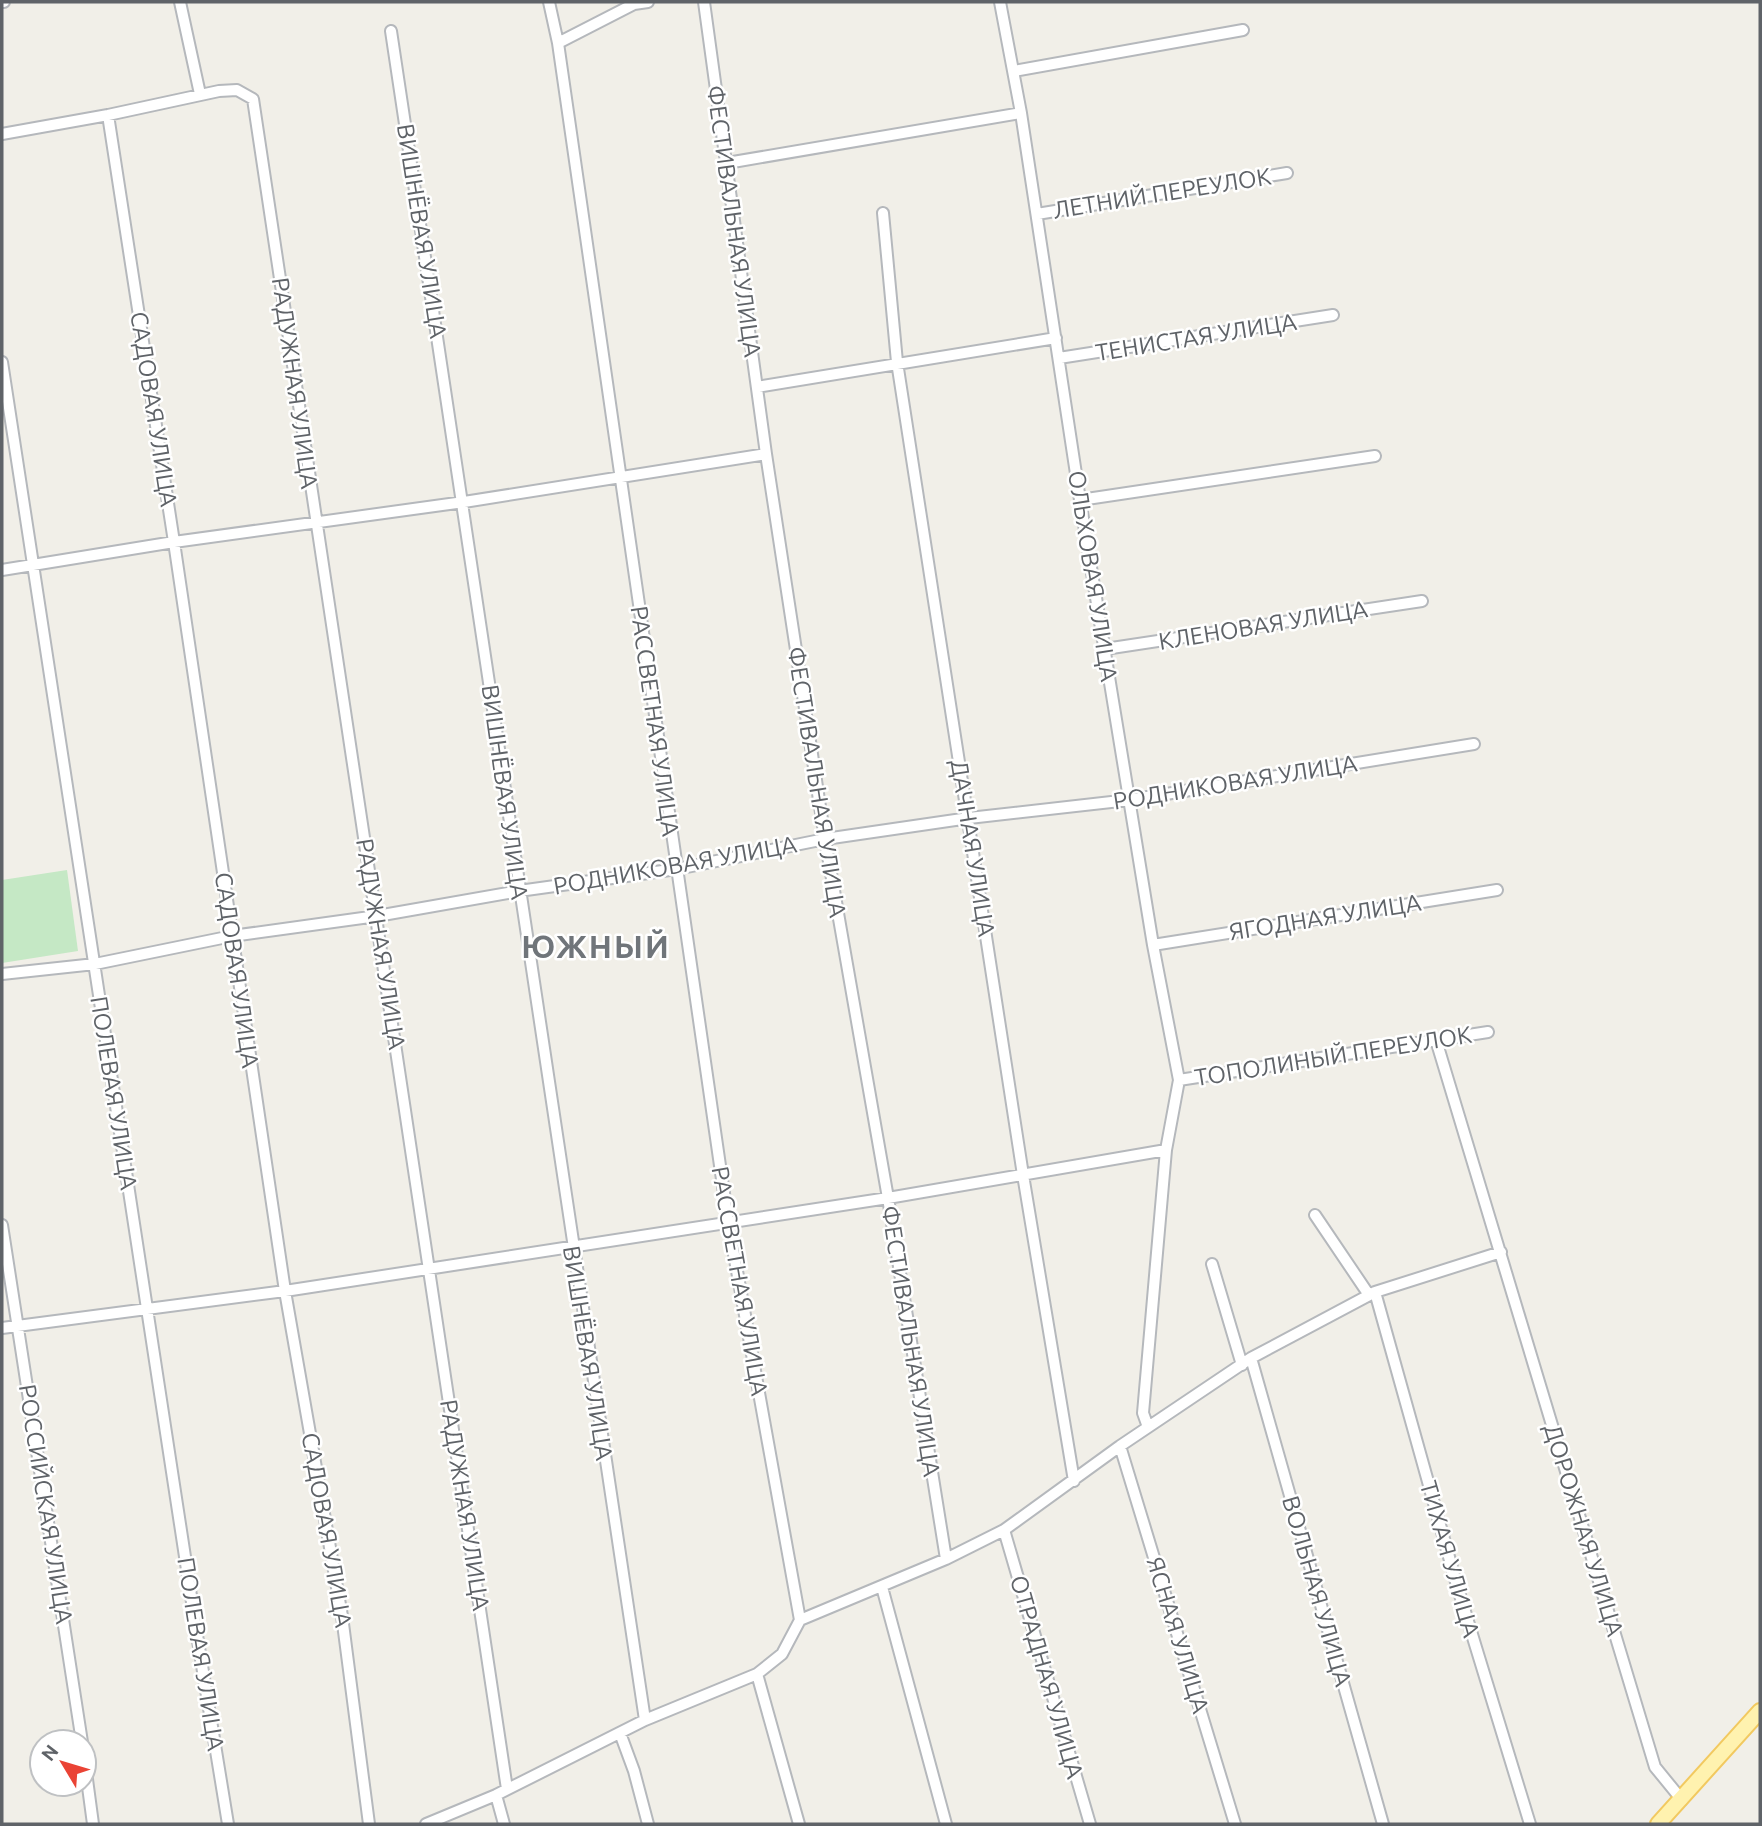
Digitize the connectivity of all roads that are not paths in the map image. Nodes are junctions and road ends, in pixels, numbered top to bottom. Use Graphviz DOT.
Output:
graph roads {
  1 [pos="180,2"];
  2 [pos="549,2"];
  3 [pos="648,2"];
  4 [pos="704,2"];
  5 [pos="1000,2"];
  6 [pos="1243,30"];
  7 [pos="391,31"];
  8 [pos="558,43"];
  9 [pos="1014,71"];
  10 [pos="200,94"];
  11 [pos="1021,113"];
  12 [pos="107,115"];
  13 [pos="2,134"];
  14 [pos="727,163"];
  15 [pos="1287,173"];
  16 [pos="883,213"];
  17 [pos="1037,214"];
  18 [pos="1333,315"];
  19 [pos="1056,338"];
  20 [pos="1059,358"];
  21 [pos="2,362"];
  22 [pos="897,362"];
  23 [pos="757,387"];
  24 [pos="766,454"];
  25 [pos="1375,456"];
  26 [pos="620,478"];
  27 [pos="1080,500"];
  28 [pos="464,502"];
  29 [pos="316,523"];
  30 [pos="174,542"];
  31 [pos="33,564"];
  32 [pos="2,570"];
  33 [pos="1422,601"];
  34 [pos="1105,649"];
  35 [pos="1474,744"];
  36 [pos="1129,800"];
  37 [pos="969,818"];
  38 [pos="825,839"];
  39 [pos="677,869"];
  40 [pos="1497,890"];
  41 [pos="519,891"];
  42 [pos="377,916"];
  43 [pos="232,936"];
  44 [pos="1153,945"];
  45 [pos="94,964"];
  46 [pos="2,974"];
  47 [pos="1488,1032"];
  48 [pos="1436,1040"];
  49 [pos="1179,1080"];
  50 [pos="1166,1150"];
  51 [pos="1023,1175"];
  52 [pos="888,1198"];
  53 [pos="1315,1215"];
  54 [pos="728,1221"];
  55 [pos="2,1225"];
  56 [pos="571,1246"];
  57 [pos="1501,1252"];
  58 [pos="1212,1264"];
  59 [pos="429,1268"];
  60 [pos="285,1291"];
  61 [pos="1372,1294"];
  62 [pos="147,1310"];
  63 [pos="17,1326"];
  64 [pos="2,1328"];
  65 [pos="1247,1362"];
  66 [pos="1148,1427"];
  67 [pos="1120,1446"];
  68 [pos="1074,1481"];
  69 [pos="1004,1530"];
  70 [pos="946,1559"];
  71 [pos="882,1587"];
  72 [pos="800,1620"];
  73 [pos="757,1674"];
  74 [pos="1760,1711"];
  75 [pos="645,1720"];
  76 [pos="80,1728"];
  77 [pos="620,1733"];
  78 [pos="507,1789"];
  79 [pos="496,1795"];
  80 [pos="90,1798"];
  81 [pos="1682,1800"];
  82 [pos="93,1824"];
  83 [pos="228,1824"];
  84 [pos="369,1824"];
  85 [pos="426,1824"];
  86 [pos="504,1824"];
  87 [pos="649,1824"];
  88 [pos="799,1824"];
  89 [pos="946,1824"];
  90 [pos="1090,1824"];
  91 [pos="1236,1824"];
  92 [pos="1383,1824"];
  93 [pos="1530,1824"];
  94 [pos="1658,1824"];
  1 -- 10 [label="street"];
  2 -- 8 [label="street, РАССВЕТНАЯ УЛИЦА"];
  3 -- 8 [label="street"];
  4 -- 14 [label="street, ФЕСТИВАЛЬНАЯ УЛИЦА"];
  5 -- 9 [label="street, ОЛЬХОВАЯ УЛИЦА"];
  6 -- 9 [label="street"];
  7 -- 28 [label="street, ВИШНЁВАЯ УЛИЦА"];
  8 -- 26 [label="street, РАССВЕТНАЯ УЛИЦА"];
  9 -- 11 [label="street, ОЛЬХОВАЯ УЛИЦА"];
  10 -- 12 [label="street"];
  10 -- 29 [label="street, РАДУЖНАЯ УЛИЦА"];
  11 -- 14 [label="street"];
  11 -- 17 [label="street, ОЛЬХОВАЯ УЛИЦА"];
  12 -- 13 [label="street"];
  12 -- 30 [label="street, САДОВАЯ УЛИЦА"];
  14 -- 23 [label="street, ФЕСТИВАЛЬНАЯ УЛИЦА"];
  15 -- 17 [label="street, ЛЕТНИЙ ПЕРЕУЛОК"];
  16 -- 22 [label="street, ДАЧНАЯ УЛИЦА"];
  17 -- 19 [label="street, ОЛЬХОВАЯ УЛИЦА"];
  18 -- 20 [label="street, ТЕНИСТАЯ УЛИЦА"];
  19 -- 20 [label="street, ОЛЬХОВАЯ УЛИЦА"];
  19 -- 22 [label="street"];
  20 -- 27 [label="street, ОЛЬХОВАЯ УЛИЦА"];
  21 -- 31 [label="street, ПОЛЕВАЯ УЛИЦА"];
  22 -- 23 [label="street"];
  22 -- 37 [label="street, ДАЧНАЯ УЛИЦА"];
  23 -- 24 [label="street, ФЕСТИВАЛЬНАЯ УЛИЦА"];
  24 -- 26 [label="street"];
  24 -- 38 [label="street, ФЕСТИВАЛЬНАЯ УЛИЦА"];
  25 -- 27 [label="street"];
  26 -- 28 [label="street"];
  26 -- 39 [label="street, РАССВЕТНАЯ УЛИЦА"];
  27 -- 34 [label="street, ОЛЬХОВАЯ УЛИЦА"];
  28 -- 29 [label="street"];
  28 -- 41 [label="street, ВИШНЁВАЯ УЛИЦА"];
  29 -- 30 [label="street"];
  29 -- 42 [label="street, РАДУЖНАЯ УЛИЦА"];
  30 -- 31 [label="street"];
  30 -- 43 [label="street, САДОВАЯ УЛИЦА"];
  31 -- 32 [label="street"];
  31 -- 45 [label="street, ПОЛЕВАЯ УЛИЦА"];
  33 -- 34 [label="street, КЛЕНОВАЯ УЛИЦА"];
  34 -- 36 [label="street, ОЛЬХОВАЯ УЛИЦА"];
  35 -- 36 [label="street, РОДНИКОВАЯ УЛИЦА"];
  36 -- 37 [label="street, РОДНИКОВАЯ УЛИЦА"];
  36 -- 44 [label="street, ОЛЬХОВАЯ УЛИЦА"];
  37 -- 38 [label="street, РОДНИКОВАЯ УЛИЦА"];
  37 -- 51 [label="street, ДАЧНАЯ УЛИЦА"];
  38 -- 39 [label="street, РОДНИКОВАЯ УЛИЦА"];
  38 -- 52 [label="street, ФЕСТИВАЛЬНАЯ УЛИЦА"];
  39 -- 41 [label="street, РОДНИКОВАЯ УЛИЦА"];
  39 -- 54 [label="street, РАССВЕТНАЯ УЛИЦА"];
  40 -- 44 [label="street, ЯГОДНАЯ УЛИЦА"];
  41 -- 42 [label="street, РОДНИКОВАЯ УЛИЦА"];
  41 -- 56 [label="street, ВИШНЁВАЯ УЛИЦА"];
  42 -- 43 [label="street, РОДНИКОВАЯ УЛИЦА"];
  42 -- 59 [label="street, РАДУЖНАЯ УЛИЦА"];
  43 -- 45 [label="street, РОДНИКОВАЯ УЛИЦА"];
  43 -- 60 [label="street, САДОВАЯ УЛИЦА"];
  44 -- 49 [label="street, ОЛЬХОВАЯ УЛИЦА"];
  45 -- 46 [label="street, РОДНИКОВАЯ УЛИЦА"];
  45 -- 62 [label="street, ПОЛЕВАЯ УЛИЦА"];
  47 -- 48 [label="street, ТОПОЛИНЫЙ ПЕРЕУЛОК"];
  48 -- 49 [label="street, ТОПОЛИНЫЙ ПЕРЕУЛОК"];
  48 -- 57 [label="street, ДОРОЖНАЯ УЛИЦА"];
  49 -- 50 [label="street, ОЛЬХОВАЯ УЛИЦА"];
  50 -- 51 [label="street"];
  50 -- 66 [label="street, ОЛЬХОВАЯ УЛИЦА"];
  51 -- 52 [label="street"];
  51 -- 68 [label="street, ДАЧНАЯ УЛИЦА"];
  52 -- 54 [label="street"];
  52 -- 70 [label="street, ФЕСТИВАЛЬНАЯ УЛИЦА"];
  53 -- 61 [label="street, ТИХАЯ УЛИЦА"];
  54 -- 56 [label="street"];
  54 -- 72 [label="street, РАССВЕТНАЯ УЛИЦА"];
  55 -- 63 [label="street, РОССИЙСКАЯ УЛИЦА"];
  56 -- 59 [label="street"];
  56 -- 75 [label="street, ВИШНЁВАЯ УЛИЦА"];
  57 -- 61 [label="street"];
  57 -- 81 [label="street, ДОРОЖНАЯ УЛИЦА"];
  58 -- 65 [label="street, ВОЛЬНАЯ УЛИЦА"];
  59 -- 60 [label="street"];
  59 -- 78 [label="street, РАДУЖНАЯ УЛИЦА"];
  60 -- 62 [label="street"];
  60 -- 84 [label="street, САДОВАЯ УЛИЦА"];
  61 -- 65 [label="street"];
  61 -- 93 [label="street, ТИХАЯ УЛИЦА"];
  62 -- 63 [label="street"];
  62 -- 83 [label="street, ПОЛЕВАЯ УЛИЦА"];
  63 -- 64 [label="street"];
  63 -- 76 [label="street, РОССИЙСКАЯ УЛИЦА"];
  65 -- 66 [label="street"];
  65 -- 92 [label="street, ВОЛЬНАЯ УЛИЦА"];
  66 -- 67 [label="street"];
  67 -- 68 [label="street"];
  67 -- 91 [label="street, ЯСНАЯ УЛИЦА"];
  68 -- 69 [label="street"];
  69 -- 70 [label="street"];
  69 -- 90 [label="street, ОТРАДНАЯ УЛИЦА"];
  70 -- 71 [label="street"];
  71 -- 72 [label="street"];
  71 -- 89 [label="street"];
  72 -- 73 [label="street"];
  73 -- 75 [label="street"];
  73 -- 88 [label="street"];
  74 -- 81 [label="main road"];
  75 -- 77 [label="street"];
  77 -- 78 [label="street"];
  77 -- 87 [label="street"];
  78 -- 79 [label="street"];
  79 -- 85 [label="street"];
  79 -- 86 [label="street"];
  80 -- 82 [label="street"];
  81 -- 94 [label="main road"];
}
